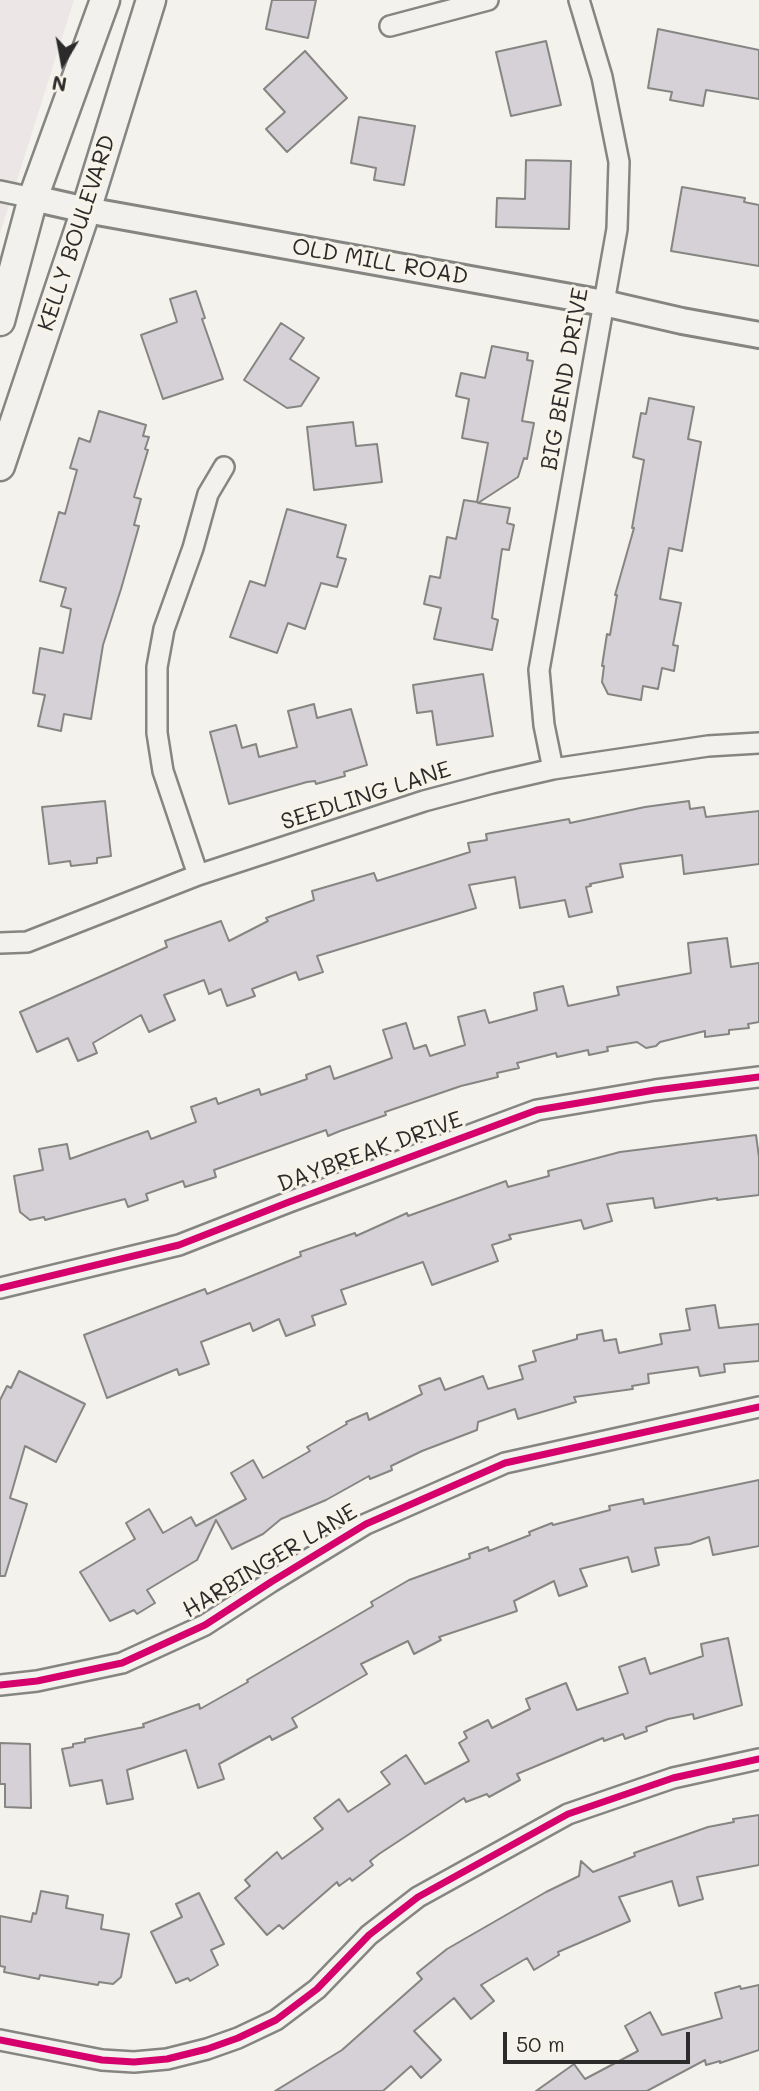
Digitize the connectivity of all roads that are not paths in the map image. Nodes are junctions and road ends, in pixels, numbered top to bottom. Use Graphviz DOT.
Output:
graph roads {
  1 [pos="105,0"];
  2 [pos="151,0"];
  3 [pos="488,0"];
  4 [pos="579,0"];
  5 [pos="390,26"];
  6 [pos="0,191"];
  7 [pos="33,198"];
  8 [pos="86,210"];
  9 [pos="604,303"];
  10 [pos="0,321"];
  11 [pos="759,335"];
  12 [pos="0,466"];
  13 [pos="224,467"];
  14 [pos="759,743"];
  15 [pos="553,769"];
  16 [pos="198,875"];
  17 [pos="0,943"];
  18 [pos="759,1077"];
  19 [pos="0,1288"];
  20 [pos="759,1407"];
  21 [pos="0,1685"];
  22 [pos="759,1759"];
  23 [pos="0,2040"];
  1 -- 7 [label="main road, KELLY BOULEVARD"];
  2 -- 8 [label="main road, KELLY BOULEVARD"];
  3 -- 5 [label="street"];
  4 -- 9 [label="street, BIG BEND DRIVE"];
  6 -- 7 [label="street, OLD MILL ROAD"];
  7 -- 8 [label="street, OLD MILL ROAD"];
  7 -- 10 [label="main road, KELLY BOULEVARD"];
  8 -- 9 [label="street, OLD MILL ROAD"];
  8 -- 12 [label="main road, KELLY BOULEVARD"];
  9 -- 11 [label="street, OLD MILL ROAD"];
  9 -- 15 [label="street, BIG BEND DRIVE"];
  13 -- 16 [label="street"];
  14 -- 15 [label="street, SEEDLING LANE"];
  15 -- 16 [label="street, SEEDLING LANE"];
  16 -- 17 [label="street, SEEDLING LANE"];
  18 -- 19 [label="street, DAYBREAK DRIVE"];
  20 -- 21 [label="street, HARBINGER LANE"];
  22 -- 23 [label="street"];
}
